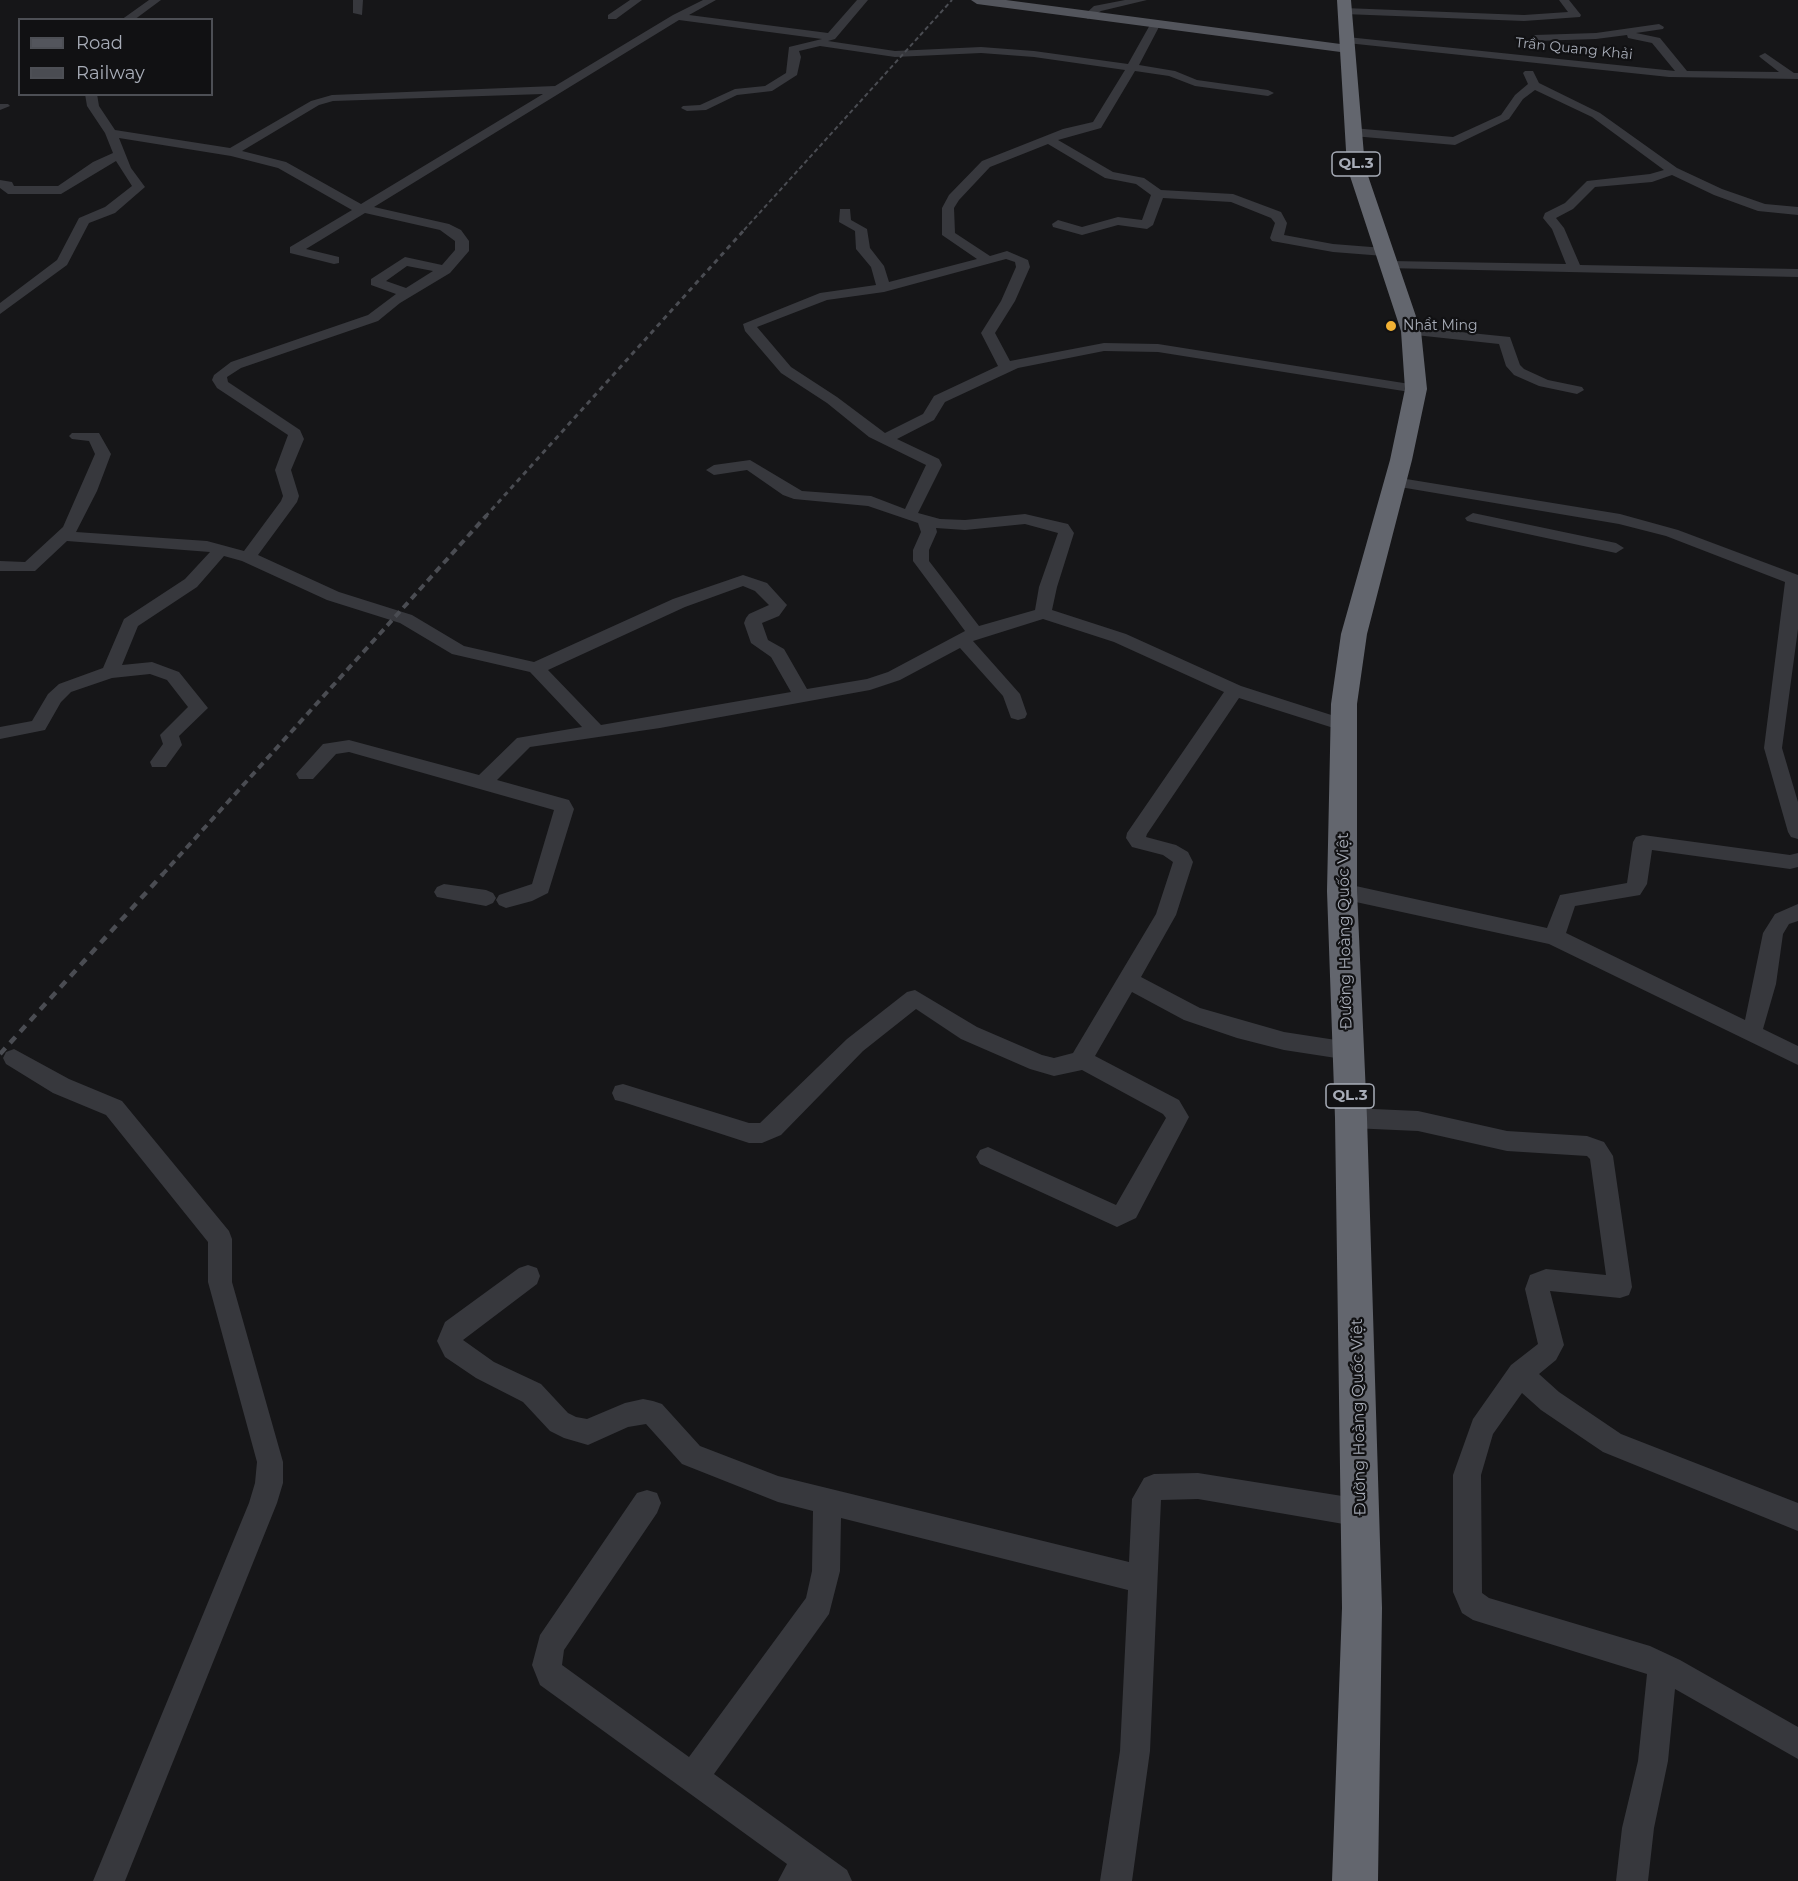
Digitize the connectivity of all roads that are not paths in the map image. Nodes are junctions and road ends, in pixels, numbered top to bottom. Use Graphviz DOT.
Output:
graph roads {
  1 [pos="156,0"];
  2 [pos="358,0"];
  3 [pos="637,0"];
  4 [pos="711,0"];
  5 [pos="864,0"];
  6 [pos="977,0"];
  7 [pos="1142,0"];
  8 [pos="1564,0"];
  9 [pos="1016,3"];
  10 [pos="1344,5"];
  11 [pos="358,13"];
  12 [pos="1088,16"];
  13 [pos="677,17"];
  14 [pos="129,18"];
  15 [pos="612,18"];
  16 [pos="1524,18"];
  17 [pos="1155,25"];
  18 [pos="1659,27"];
  19 [pos="1608,34"];
  20 [pos="1534,38"];
  21 [pos="826,40"];
  22 [pos="1347,45"];
  23 [pos="1764,56"];
  24 [pos="1522,59"];
  25 [pos="1556,62"];
  26 [pos="1131,68"];
  27 [pos="1684,74"];
  28 [pos="1794,76"];
  29 [pos="567,84"];
  30 [pos="1534,85"];
  31 [pos="1269,93"];
  32 [pos="91,96"];
  33 [pos="687,108"];
  34 [pos="1353,132"];
  35 [pos="111,133"];
  36 [pos="1049,139"];
  37 [pos="232,152"];
  38 [pos="120,154"];
  39 [pos="1673,171"];
  40 [pos="0,184"];
  41 [pos="1158,194"];
  42 [pos="360,209"];
  43 [pos="1798,211"];
  44 [pos="845,212"];
  45 [pos="1058,224"];
  46 [pos="986,259"];
  47 [pos="1387,259"];
  48 [pos="334,260"];
  49 [pos="1574,269"];
  50 [pos="445,270"];
  51 [pos="1798,273"];
  52 [pos="884,288"];
  53 [pos="407,293"];
  54 [pos="0,310"];
  55 [pos="1411,331"];
  56 [pos="1006,368"];
  57 [pos="1416,389"];
  58 [pos="1576,390"];
  59 [pos="76,436"];
  60 [pos="884,440"];
  61 [pos="714,470"];
  62 [pos="1394,482"];
  63 [pos="1473,518"];
  64 [pos="917,519"];
  65 [pos="1620,519"];
  66 [pos="64,536"];
  67 [pos="221,549"];
  68 [pos="248,557"];
  69 [pos="0,566"];
  70 [pos="1796,580"];
  71 [pos="1043,612"];
  72 [pos="968,636"];
  73 [pos="536,668"];
  74 [pos="110,672"];
  75 [pos="1235,690"];
  76 [pos="802,696"];
  77 [pos="1018,714"];
  78 [pos="1343,726"];
  79 [pos="595,730"];
  80 [pos="0,733"];
  81 [pos="159,762"];
  82 [pos="306,774"];
  83 [pos="484,782"];
  84 [pos="1798,832"];
  85 [pos="1798,860"];
  86 [pos="1342,891"];
  87 [pos="444,892"];
  88 [pos="486,898"];
  89 [pos="506,900"];
  90 [pos="1798,912"];
  91 [pos="1554,937"];
  92 [pos="1128,980"];
  93 [pos="1750,1033"];
  94 [pos="1348,1051"];
  95 [pos="1798,1056"];
  96 [pos="14,1058"];
  97 [pos="1081,1059"];
  98 [pos="623,1093"];
  99 [pos="1351,1118"];
  100 [pos="988,1157"];
  101 [pos="528,1276"];
  102 [pos="1520,1374"];
  103 [pos="827,1502"];
  104 [pos="647,1503"];
  105 [pos="1361,1514"];
  106 [pos="1798,1517"];
  107 [pos="1142,1579"];
  108 [pos="1662,1667"];
  109 [pos="1798,1744"];
  110 [pos="693,1777"];
  111 [pos="801,1871"];
  112 [pos="109,1881"];
  113 [pos="836,1881"];
  114 [pos="1116,1881"];
  115 [pos="1354,1881"];
  116 [pos="1632,1881"];
  1 -- 14 [label="street"];
  2 -- 11 [label="street"];
  3 -- 15 [label="street"];
  4 -- 13 [label="street"];
  5 -- 21 [label="street"];
  6 -- 9 [label="main road"];
  7 -- 12 [label="street"];
  8 -- 16 [label="street"];
  9 -- 12 [label="main road"];
  10 -- 16 [label="street"];
  10 -- 22 [label="highway, Đường Hoàng Quốc Việt / QL.3"];
  12 -- 17 [label="main road"];
  13 -- 21 [label="street"];
  13 -- 29 [label="street"];
  16 -- 20 [label="street"];
  17 -- 22 [label="main road"];
  17 -- 26 [label="street"];
  18 -- 19 [label="street"];
  19 -- 20 [label="street"];
  19 -- 27 [label="street"];
  20 -- 25 [label="street"];
  21 -- 26 [label="street"];
  21 -- 33 [label="street"];
  22 -- 24 [label="street, Trần Quang Khải"];
  22 -- 34 [label="highway, Đường Hoàng Quốc Việt / QL.3"];
  23 -- 28 [label="street"];
  24 -- 25 [label="street, Trần Quang Khải"];
  24 -- 30 [label="street"];
  25 -- 27 [label="street, Trần Quang Khải"];
  26 -- 31 [label="street"];
  26 -- 36 [label="street"];
  27 -- 28 [label="street, Trần Quang Khải"];
  29 -- 37 [label="street"];
  29 -- 42 [label="street"];
  30 -- 34 [label="street"];
  30 -- 39 [label="street"];
  32 -- 35 [label="street"];
  34 -- 47 [label="highway, Đường Hoàng Quốc Việt / QL.3"];
  35 -- 37 [label="street"];
  35 -- 38 [label="street"];
  36 -- 41 [label="street"];
  36 -- 46 [label="street"];
  37 -- 42 [label="street"];
  38 -- 40 [label="street"];
  38 -- 54 [label="street"];
  39 -- 43 [label="street"];
  39 -- 49 [label="street"];
  41 -- 45 [label="street"];
  41 -- 47 [label="street"];
  42 -- 48 [label="street"];
  42 -- 50 [label="street"];
  44 -- 52 [label="street"];
  46 -- 52 [label="street"];
  46 -- 56 [label="street"];
  47 -- 49 [label="street"];
  47 -- 55 [label="highway, Đường Hoàng Quốc Việt / QL.3"];
  49 -- 51 [label="street"];
  50 -- 53 [label="street"];
  50 -- 53 [label="street"];
  52 -- 60 [label="street"];
  53 -- 68 [label="street"];
  55 -- 57 [label="highway, Đường Hoàng Quốc Việt / QL.3"];
  55 -- 58 [label="street"];
  56 -- 57 [label="street"];
  56 -- 60 [label="street"];
  57 -- 62 [label="highway, Đường Hoàng Quốc Việt / QL.3"];
  59 -- 66 [label="street"];
  60 -- 64 [label="street"];
  61 -- 64 [label="street"];
  62 -- 65 [label="street"];
  62 -- 78 [label="highway, Đường Hoàng Quốc Việt / QL.3"];
  63 -- 65 [label="street"];
  64 -- 71 [label="street"];
  64 -- 72 [label="street"];
  65 -- 70 [label="street"];
  66 -- 67 [label="street"];
  66 -- 69 [label="street"];
  67 -- 68 [label="street"];
  67 -- 74 [label="street"];
  68 -- 73 [label="street"];
  70 -- 84 [label="street"];
  71 -- 72 [label="street"];
  71 -- 75 [label="street"];
  72 -- 76 [label="street"];
  72 -- 77 [label="street"];
  73 -- 76 [label="street"];
  73 -- 79 [label="street"];
  74 -- 80 [label="street"];
  74 -- 81 [label="street"];
  75 -- 78 [label="street"];
  75 -- 92 [label="street"];
  76 -- 79 [label="street"];
  78 -- 86 [label="highway, Đường Hoàng Quốc Việt / QL.3"];
  79 -- 83 [label="street"];
  82 -- 83 [label="street"];
  83 -- 89 [label="street"];
  85 -- 91 [label="street"];
  86 -- 91 [label="street"];
  86 -- 94 [label="highway, Đường Hoàng Quốc Việt / QL.3"];
  87 -- 88 [label="street"];
  90 -- 93 [label="street"];
  91 -- 93 [label="street"];
  92 -- 94 [label="street"];
  92 -- 97 [label="street"];
  93 -- 95 [label="street"];
  94 -- 99 [label="highway, Đường Hoàng Quốc Việt / QL.3"];
  96 -- 112 [label="street"];
  97 -- 98 [label="street"];
  97 -- 100 [label="street"];
  99 -- 102 [label="street"];
  99 -- 105 [label="highway, Đường Hoàng Quốc Việt / QL.3"];
  101 -- 103 [label="street"];
  102 -- 106 [label="street"];
  102 -- 108 [label="street"];
  103 -- 107 [label="street"];
  103 -- 110 [label="street"];
  104 -- 110 [label="street"];
  105 -- 107 [label="street"];
  105 -- 115 [label="highway, Đường Hoàng Quốc Việt / QL.3"];
  107 -- 114 [label="street"];
  108 -- 109 [label="street"];
  108 -- 116 [label="street"];
  110 -- 111 [label="street"];
  111 -- 113 [label="street"];
}
